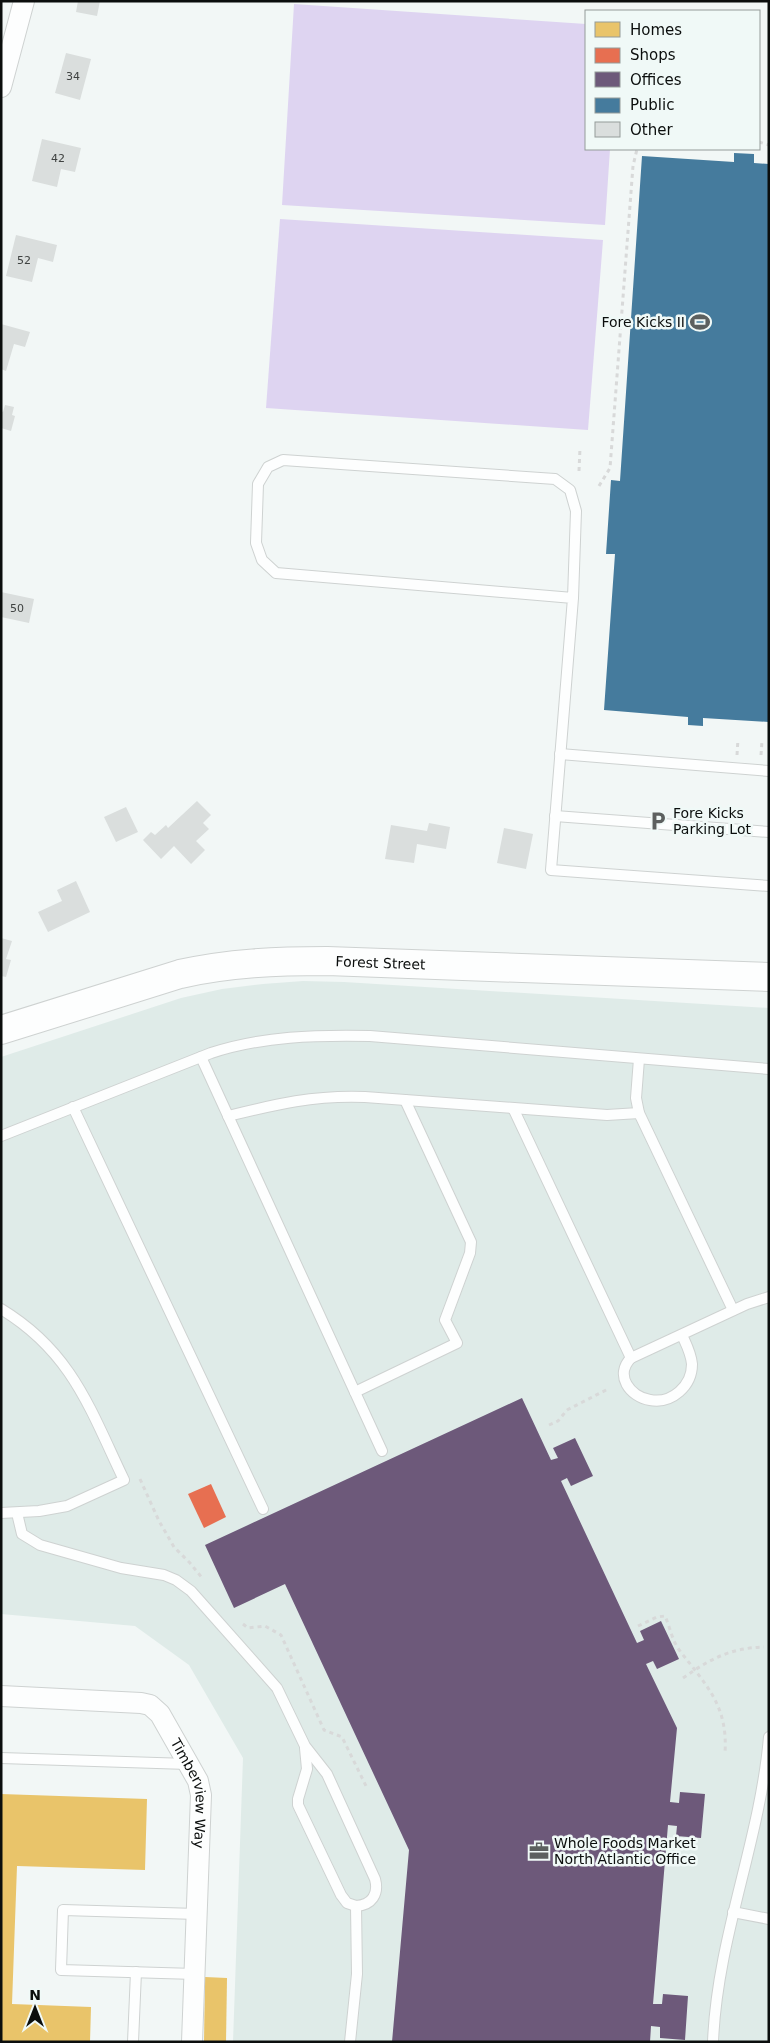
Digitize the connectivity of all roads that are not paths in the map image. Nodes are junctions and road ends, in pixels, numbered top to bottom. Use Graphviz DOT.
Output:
graph roads {
  1 [pos="24,1"];
  2 [pos="1,87"];
  3 [pos="573,598"];
  4 [pos="560,754"];
  5 [pos="769,771"];
  6 [pos="555,816"];
  7 [pos="769,832"];
  8 [pos="769,886"];
  9 [pos="769,977"];
  10 [pos="1,1030"];
  11 [pos="201,1057"];
  12 [pos="639,1059"];
  13 [pos="769,1069"];
  14 [pos="405,1100"];
  15 [pos="73,1108"];
  16 [pos="514,1108"];
  17 [pos="639,1113"];
  18 [pos="228,1116"];
  19 [pos="1,1136"];
  20 [pos="769,1297"];
  21 [pos="1,1309"];
  22 [pos="733,1310"];
  23 [pos="682,1335"];
  24 [pos="631,1358"];
  25 [pos="355,1392"];
  26 [pos="382,1451"];
  27 [pos="263,1508"];
  28 [pos="1,1513"];
  29 [pos="17,1513"];
  30 [pos="1,1696"];
  31 [pos="769,1737"];
  32 [pos="305,1746"];
  33 [pos="1,1758"];
  34 [pos="188,1764"];
  35 [pos="356,1906"];
  36 [pos="733,1912"];
  37 [pos="197,1914"];
  38 [pos="769,1919"];
  39 [pos="136,1972"];
  40 [pos="195,1974"];
  41 [pos="133,2042"];
  42 [pos="192,2042"];
  43 [pos="350,2042"];
  44 [pos="713,2042"];
  1 -- 2 [label="street"];
  3 -- 3 [label="lane"];
  3 -- 4 [label="lane"];
  4 -- 5 [label="lane"];
  4 -- 6 [label="lane"];
  6 -- 7 [label="lane"];
  6 -- 8 [label="lane"];
  9 -- 10 [label="main road, Forest Street"];
  11 -- 12 [label="lane"];
  11 -- 15 [label="lane"];
  11 -- 18 [label="lane"];
  12 -- 13 [label="lane"];
  12 -- 17 [label="lane"];
  14 -- 16 [label="lane"];
  14 -- 18 [label="lane"];
  14 -- 25 [label="lane"];
  15 -- 19 [label="lane"];
  15 -- 27 [label="lane"];
  16 -- 17 [label="lane"];
  16 -- 24 [label="lane"];
  17 -- 22 [label="lane"];
  18 -- 25 [label="lane"];
  20 -- 22 [label="lane"];
  21 -- 29 [label="lane"];
  22 -- 23 [label="lane"];
  23 -- 24 [label="lane"];
  23 -- 24 [label="lane"];
  25 -- 26 [label="lane"];
  28 -- 29 [label="lane"];
  29 -- 32 [label="lane"];
  30 -- 34 [label="street, Timberview Way"];
  31 -- 36 [label="lane"];
  32 -- 35 [label="lane"];
  32 -- 35 [label="lane"];
  33 -- 34 [label="lane"];
  34 -- 37 [label="street, Timberview Way"];
  35 -- 43 [label="lane"];
  36 -- 38 [label="lane"];
  36 -- 44 [label="lane"];
  37 -- 39 [label="lane"];
  37 -- 40 [label="street, Timberview Way"];
  39 -- 40 [label="lane"];
  39 -- 41 [label="lane"];
  40 -- 42 [label="street, Timberview Way"];
}
